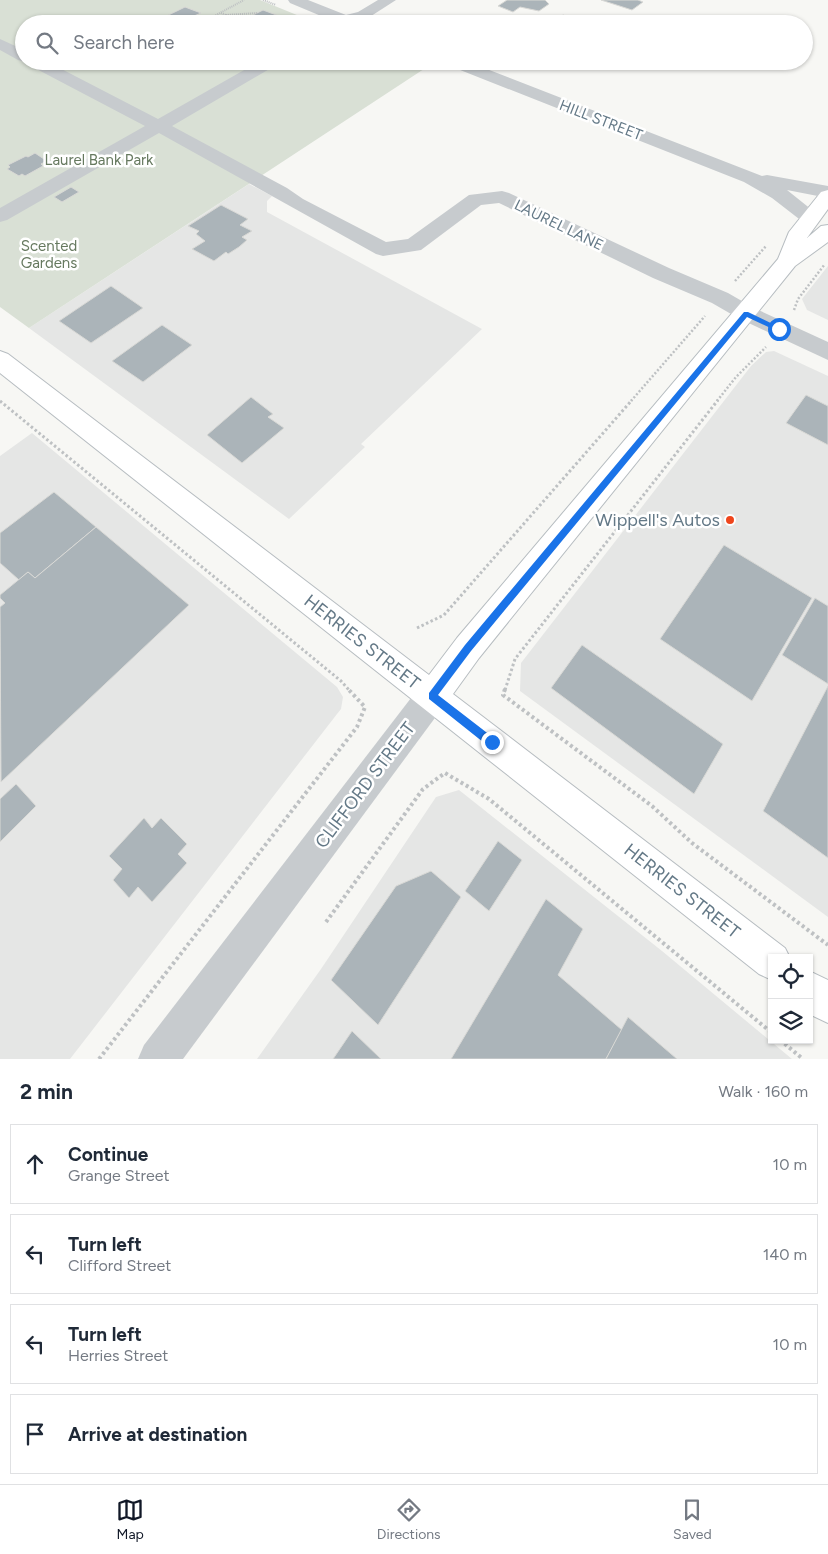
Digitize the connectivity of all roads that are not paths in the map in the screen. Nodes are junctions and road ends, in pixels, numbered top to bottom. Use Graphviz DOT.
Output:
graph roads {
  1 [pos="295,0"];
  2 [pos="389,0"];
  3 [pos="330,15"];
  4 [pos="363,15"];
  5 [pos="0,44"];
  6 [pos="15,52"];
  7 [pos="50,70"];
  8 [pos="256,70"];
  9 [pos="474,70"];
  10 [pos="159,126"];
  11 [pos="751,178"];
  12 [pos="823,205"];
  13 [pos="0,216"];
  14 [pos="828,231"];
  15 [pos="788,261"];
  16 [pos="746,313"];
  17 [pos="828,352"];
  18 [pos="0,360"];
  19 [pos="432,696"];
  20 [pos="768,958"];
  21 [pos="813,993"];
  22 [pos="828,1004"];
  23 [pos="158,1059"];
  1 -- 3 [label="street"];
  2 -- 4 [label="street"];
  5 -- 6 [label="street"];
  7 -- 10 [label="street, LAUREL LANE"];
  8 -- 10 [label="street"];
  9 -- 11 [label="street, HILL STREET"];
  10 -- 13 [label="street"];
  10 -- 16 [label="street, LAUREL LANE"];
  11 -- 12 [label="street"];
  11 -- 12 [label="street"];
  12 -- 15 [label="main road, CLIFFORD STREET"];
  14 -- 15 [label="main road, CLIFFORD STREET"];
  15 -- 16 [label="main road, CLIFFORD STREET"];
  16 -- 17 [label="street, LAUREL LANE"];
  16 -- 19 [label="main road, CLIFFORD STREET"];
  18 -- 19 [label="main road, HERRIES STREET"];
  19 -- 20 [label="main road, HERRIES STREET"];
  19 -- 23 [label="street, CLIFFORD STREET"];
  21 -- 22 [label="main road"];
}
